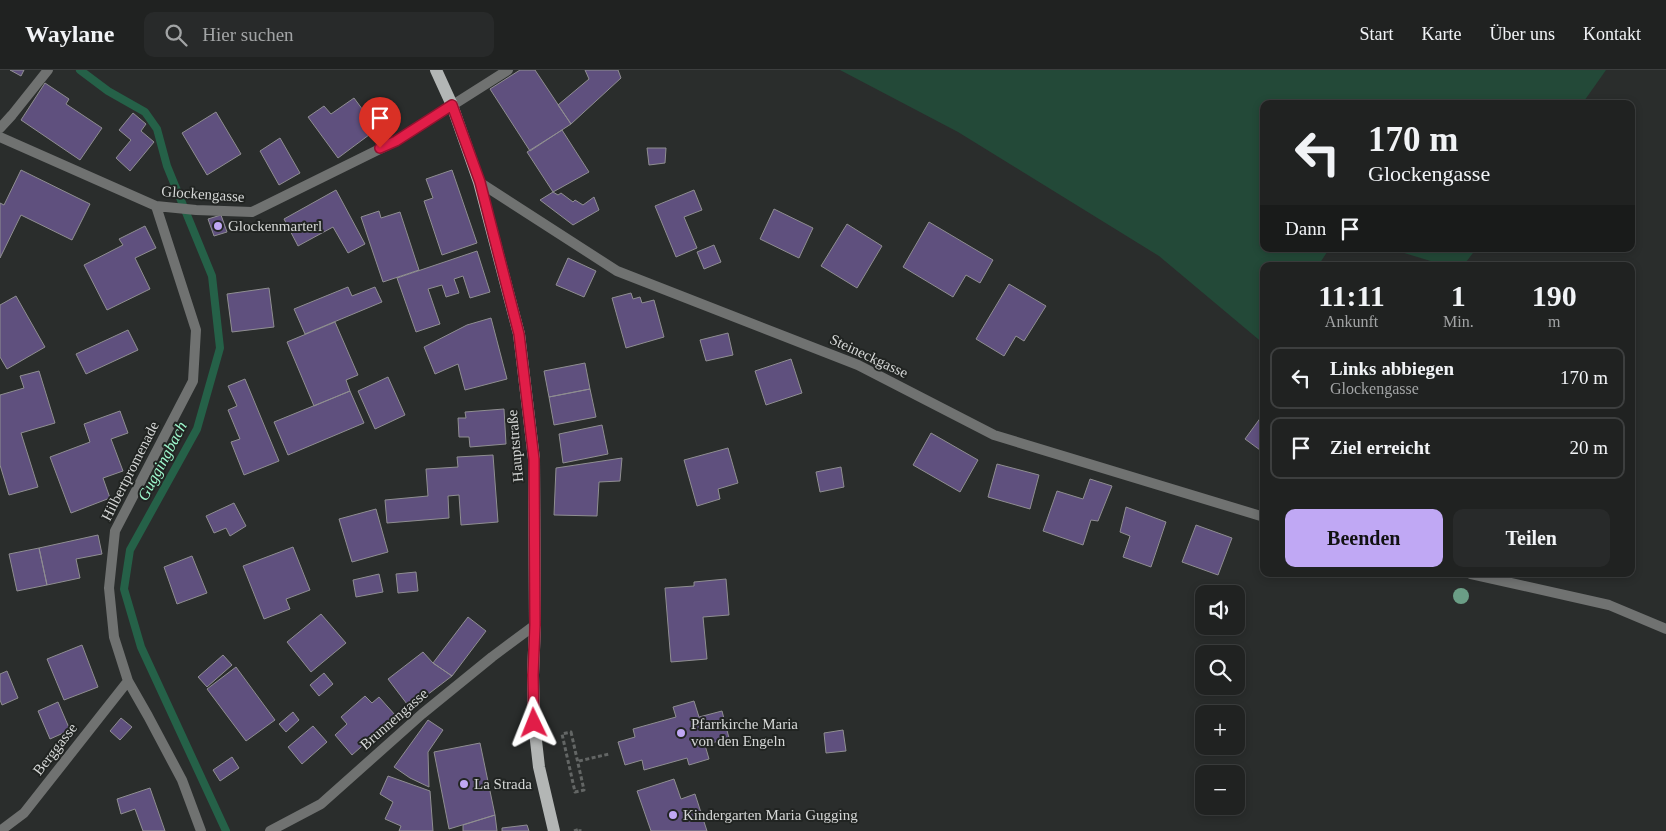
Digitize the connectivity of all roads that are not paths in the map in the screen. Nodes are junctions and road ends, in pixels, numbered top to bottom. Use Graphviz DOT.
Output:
graph roads {
  1 [pos="48,70"];
  2 [pos="436,70"];
  3 [pos="508,70"];
  4 [pos="452,105"];
  5 [pos="0,128"];
  6 [pos="0,137"];
  7 [pos="480,182"];
  8 [pos="156,206"];
  9 [pos="1260,515"];
  10 [pos="1484,577"];
  11 [pos="535,625"];
  12 [pos="1666,628"];
  13 [pos="128,681"];
  14 [pos="0,831"];
  15 [pos="200,831"];
  16 [pos="270,831"];
  17 [pos="554,831"];
  1 -- 5 [label="street"];
  2 -- 4 [label="main road, Hauptstraße"];
  3 -- 4 [label="street, Glockengasse"];
  4 -- 7 [label="main road, Hauptstraße"];
  4 -- 8 [label="street, Glockengasse"];
  6 -- 8 [label="street, Glockengasse"];
  7 -- 9 [label="street, Steineckgasse"];
  7 -- 11 [label="main road, Hauptstraße"];
  8 -- 13 [label="street, Hilbertpromenade"];
  10 -- 12 [label="street"];
  11 -- 16 [label="street, Brunnengasse"];
  11 -- 17 [label="main road, Hauptstraße"];
  13 -- 14 [label="street, Berggasse"];
  13 -- 15 [label="street, Hilbertpromenade"];
}
